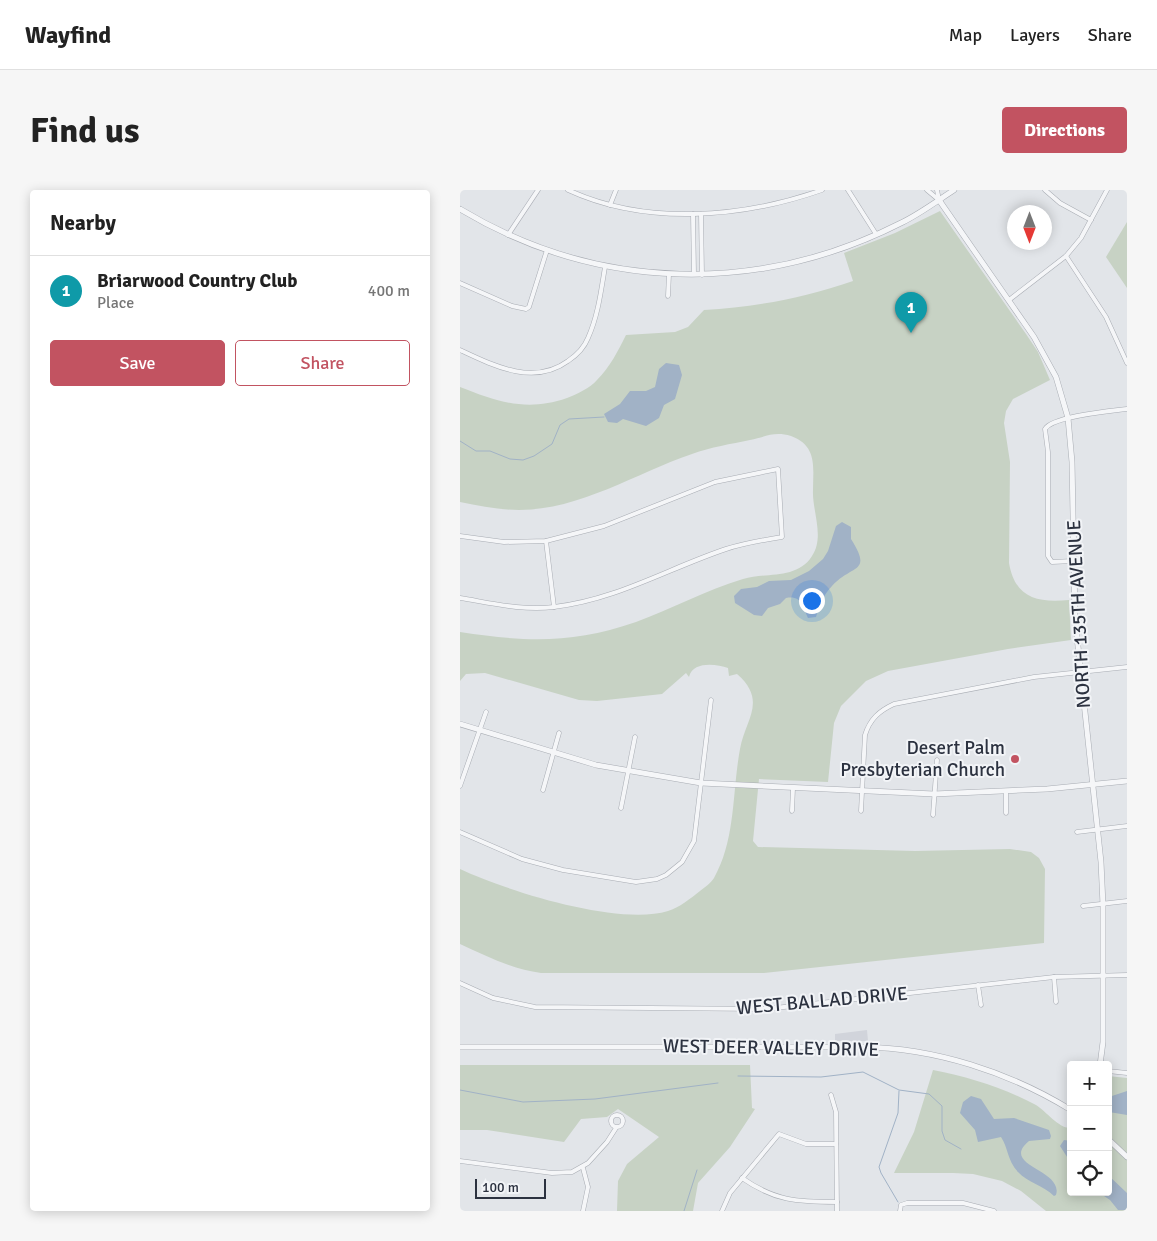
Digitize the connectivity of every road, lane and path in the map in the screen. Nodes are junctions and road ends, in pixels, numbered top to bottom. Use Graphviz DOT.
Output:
graph roads {
  1 [pos="538,190"];
  2 [pos="568,190"];
  3 [pos="616,190"];
  4 [pos="822,190"];
  5 [pos="848,190"];
  6 [pos="927,190"];
  7 [pos="937,190"];
  8 [pos="954,190"];
  9 [pos="1045,190"];
  10 [pos="1107,190"];
  11 [pos="939,200"];
  12 [pos="610,205"];
  13 [pos="460,209"];
  14 [pos="693,214"];
  15 [pos="701,214"];
  16 [pos="1091,220"];
  17 [pos="876,234"];
  18 [pos="508,235"];
  19 [pos="701,238"];
  20 [pos="693,239"];
  21 [pos="547,250"];
  22 [pos="1066,256"];
  23 [pos="605,267"];
  24 [pos="669,274"];
  25 [pos="694,275"];
  26 [pos="702,275"];
  27 [pos="460,283"];
  28 [pos="668,296"];
  29 [pos="1009,300"];
  30 [pos="460,350"];
  31 [pos="1127,364"];
  32 [pos="1127,409"];
  33 [pos="1068,418"];
  34 [pos="460,536"];
  35 [pos="546,541"];
  36 [pos="1073,561"];
  37 [pos="460,598"];
  38 [pos="554,607"];
  39 [pos="1127,668"];
  40 [pos="1080,672"];
  41 [pos="711,700"];
  42 [pos="486,712"];
  43 [pos="460,724"];
  44 [pos="479,731"];
  45 [pos="559,733"];
  46 [pos="635,737"];
  47 [pos="553,754"];
  48 [pos="937,760"];
  49 [pos="628,772"];
  50 [pos="1127,781"];
  51 [pos="701,783"];
  52 [pos="1092,784"];
  53 [pos="460,786"];
  54 [pos="793,788"];
  55 [pos="543,790"];
  56 [pos="862,792"];
  57 [pos="1006,792"];
  58 [pos="934,794"];
  59 [pos="621,808"];
  60 [pos="792,811"];
  61 [pos="861,811"];
  62 [pos="1006,813"];
  63 [pos="933,815"];
  64 [pos="1127,826"];
  65 [pos="1097,830"];
  66 [pos="460,832"];
  67 [pos="1078,832"];
  68 [pos="1127,902"];
  69 [pos="1103,905"];
  70 [pos="1083,906"];
  71 [pos="1127,975"];
  72 [pos="1103,976"];
  73 [pos="1054,977"];
  74 [pos="460,983"];
  75 [pos="978,985"];
  76 [pos="1056,1002"];
  77 [pos="981,1005"];
  78 [pos="460,1047"];
  79 [pos="1101,1061"];
  80 [pos="1112,1071"];
  81 [pos="1127,1073"];
  82 [pos="831,1095"];
  83 [pos="1067,1108"];
  84 [pos="616,1128"];
  85 [pos="1112,1143"];
  86 [pos="836,1144"];
  87 [pos="1127,1157"];
  88 [pos="460,1161"];
  89 [pos="583,1168"];
  90 [pos="742,1178"];
  91 [pos="837,1202"];
  92 [pos="583,1211"];
  93 [pos="722,1211"];
  94 [pos="837,1211"];
  95 [pos="900,1211"];
  96 [pos="994,1211"];
  1 -- 18 [label="street"];
  2 -- 12 [label="street"];
  3 -- 12 [label="street"];
  4 -- 15 [label="street"];
  5 -- 17 [label="street"];
  6 -- 11 [label="street, NORTH 135TH AVENUE"];
  7 -- 11 [label="street, NORTH 135TH AVENUE"];
  8 -- 11 [label="street"];
  9 -- 16 [label="street"];
  10 -- 16 [label="street"];
  11 -- 17 [label="street"];
  11 -- 29 [label="street, NORTH 135TH AVENUE"];
  12 -- 14 [label="street"];
  13 -- 18 [label="street"];
  14 -- 15 [label="street"];
  14 -- 20 [label="street"];
  15 -- 19 [label="street"];
  16 -- 22 [label="street"];
  17 -- 26 [label="street"];
  18 -- 21 [label="street"];
  19 -- 20 [label="street"];
  19 -- 26 [label="street"];
  20 -- 25 [label="street"];
  21 -- 23 [label="street"];
  21 -- 27 [label="street"];
  22 -- 29 [label="street"];
  22 -- 31 [label="street"];
  23 -- 24 [label="street"];
  23 -- 30 [label="street"];
  24 -- 25 [label="street"];
  24 -- 28 [label="street"];
  25 -- 26 [label="street"];
  29 -- 33 [label="street, NORTH 135TH AVENUE"];
  32 -- 33 [label="street"];
  33 -- 36 [label="street, NORTH 135TH AVENUE"];
  33 -- 36 [label="street"];
  34 -- 35 [label="street"];
  35 -- 38 [label="street"];
  35 -- 38 [label="street"];
  36 -- 40 [label="street, NORTH 135TH AVENUE"];
  37 -- 38 [label="street"];
  39 -- 40 [label="street"];
  40 -- 52 [label="street, NORTH 135TH AVENUE"];
  40 -- 56 [label="street"];
  41 -- 51 [label="street"];
  42 -- 44 [label="street"];
  43 -- 44 [label="street"];
  44 -- 47 [label="street"];
  44 -- 53 [label="street"];
  45 -- 47 [label="street"];
  46 -- 49 [label="street"];
  47 -- 49 [label="street"];
  47 -- 55 [label="street"];
  48 -- 58 [label="street"];
  49 -- 51 [label="street"];
  49 -- 59 [label="street"];
  50 -- 52 [label="street"];
  51 -- 54 [label="street"];
  51 -- 66 [label="street"];
  52 -- 57 [label="street"];
  52 -- 65 [label="street, NORTH 135TH AVENUE"];
  54 -- 56 [label="street"];
  54 -- 60 [label="street"];
  56 -- 58 [label="street"];
  56 -- 61 [label="street"];
  57 -- 58 [label="street"];
  57 -- 62 [label="street"];
  58 -- 63 [label="street"];
  64 -- 65 [label="street"];
  65 -- 67 [label="street"];
  65 -- 69 [label="street, NORTH 135TH AVENUE"];
  68 -- 69 [label="street"];
  69 -- 70 [label="street"];
  69 -- 72 [label="street, NORTH 135TH AVENUE"];
  71 -- 72 [label="street, WEST BALLAD DRIVE"];
  72 -- 73 [label="street, WEST BALLAD DRIVE"];
  72 -- 79 [label="street, NORTH 135TH AVENUE"];
  73 -- 75 [label="street, WEST BALLAD DRIVE"];
  73 -- 76 [label="street"];
  74 -- 75 [label="street, WEST BALLAD DRIVE"];
  75 -- 77 [label="street"];
  78 -- 83 [label="street, WEST DEER VALLEY DRIVE"];
  80 -- 81 [label="street"];
  82 -- 86 [label="street"];
  84 -- 89 [label="street"];
  85 -- 87 [label="street"];
  86 -- 90 [label="street"];
  86 -- 91 [label="street"];
  88 -- 89 [label="street"];
  89 -- 92 [label="street"];
  90 -- 91 [label="street"];
  90 -- 93 [label="street"];
  91 -- 94 [label="street"];
  95 -- 96 [label="street"];
}
